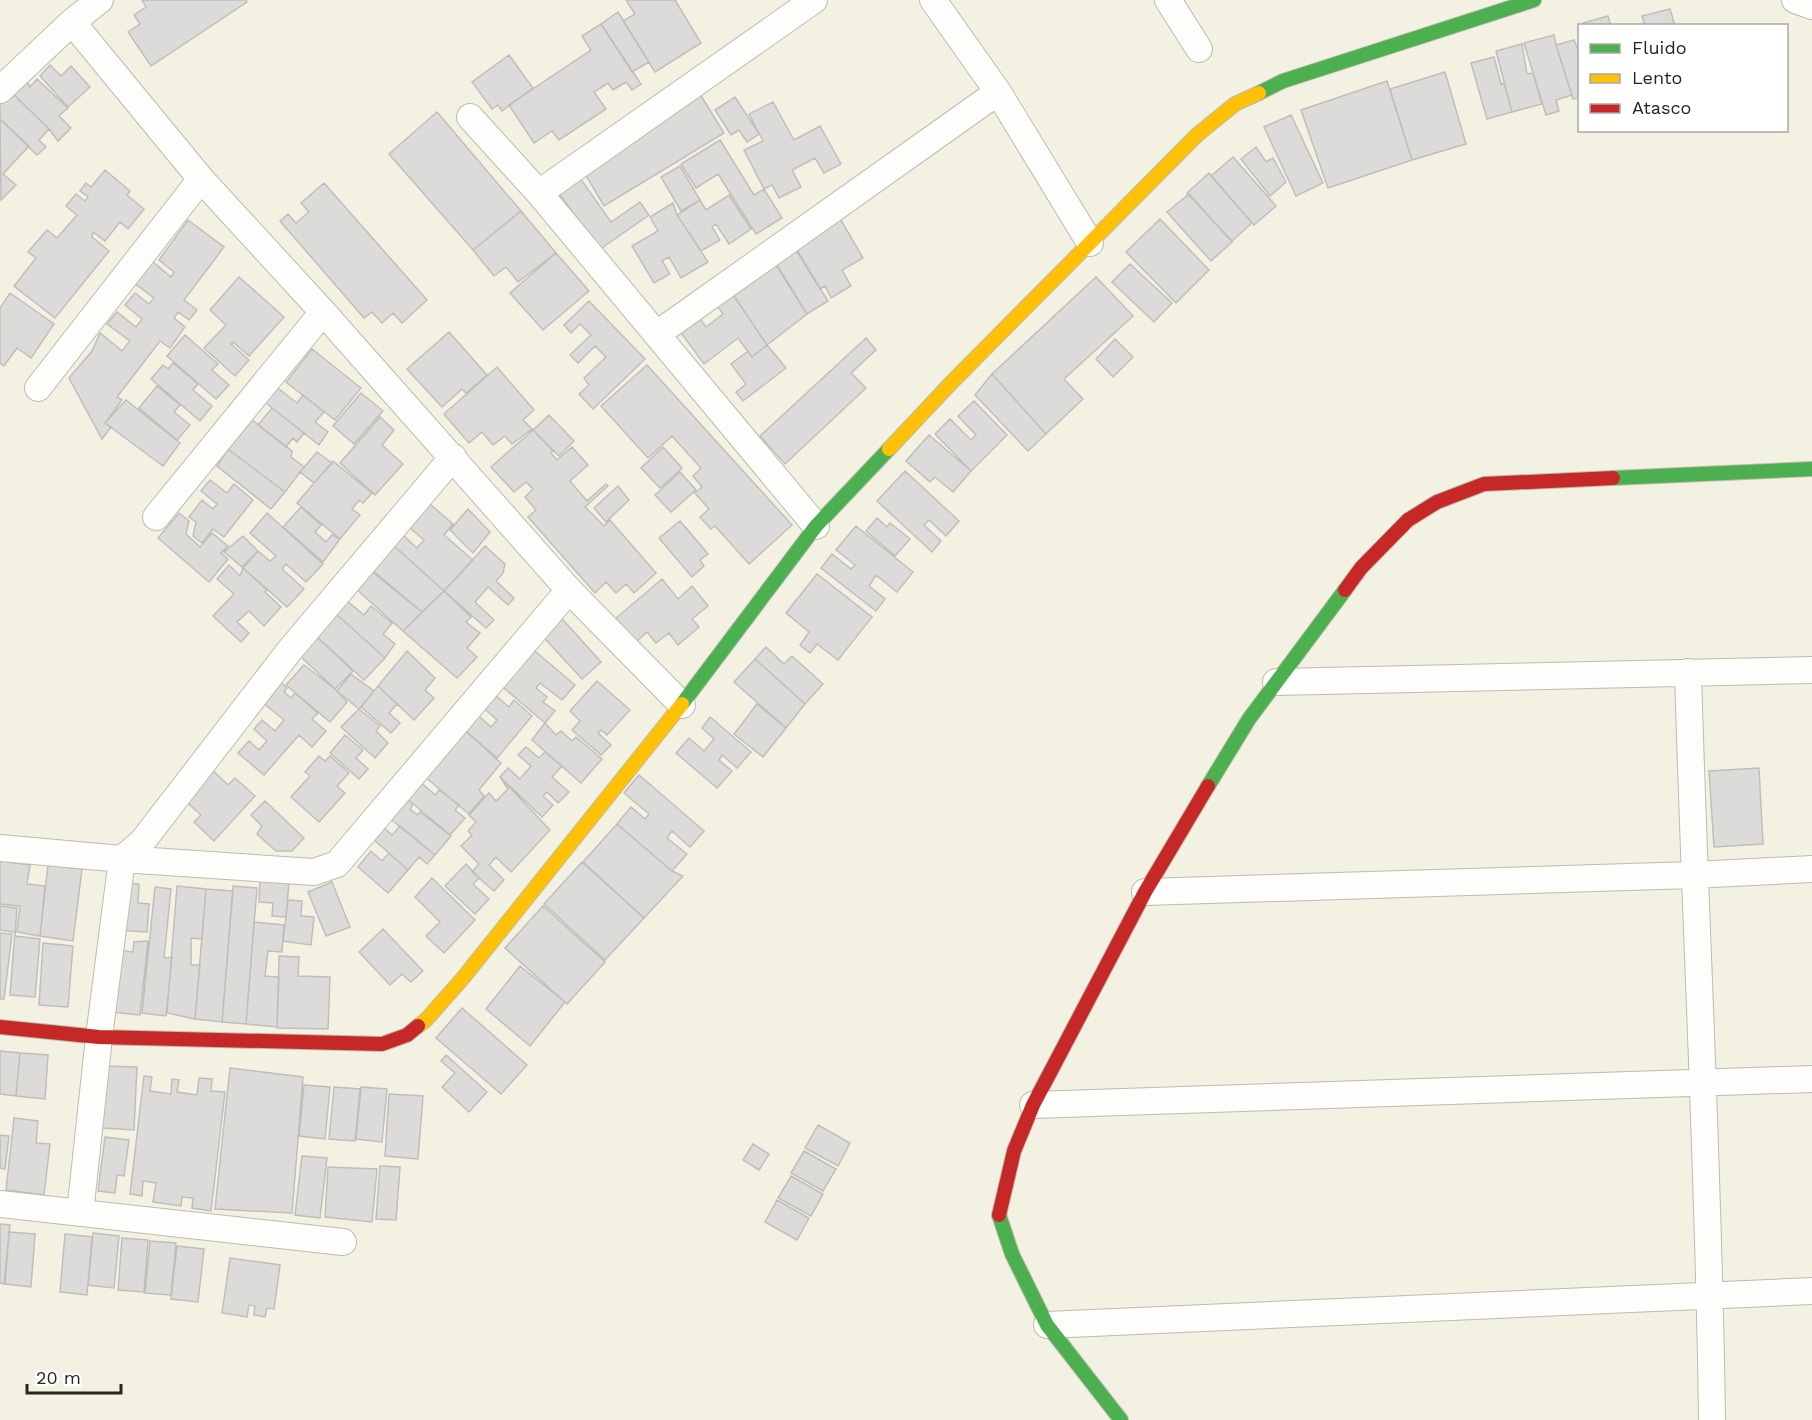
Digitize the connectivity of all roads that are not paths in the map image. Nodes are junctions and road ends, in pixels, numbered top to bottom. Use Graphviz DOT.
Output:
graph roads {
  1 [pos="100,0"];
  2 [pos="814,0"];
  3 [pos="933,0"];
  4 [pos="1168,0"];
  5 [pos="1534,0"];
  6 [pos="1795,0"];
  7 [pos="1812,6"];
  8 [pos="72,22"];
  9 [pos="1199,49"];
  10 [pos="0,90"];
  11 [pos="998,92"];
  12 [pos="470,117"];
  13 [pos="201,179"];
  14 [pos="539,193"];
  15 [pos="1090,243"];
  16 [pos="323,312"];
  17 [pos="657,334"];
  18 [pos="38,388"];
  19 [pos="453,457"];
  20 [pos="1812,469"];
  21 [pos="156,517"];
  22 [pos="816,526"];
  23 [pos="569,590"];
  24 [pos="1812,670"];
  25 [pos="1688,672"];
  26 [pos="1276,682"];
  27 [pos="682,705"];
  28 [pos="0,848"];
  29 [pos="122,859"];
  30 [pos="1812,869"];
  31 [pos="1694,875"];
  32 [pos="1145,892"];
  33 [pos="0,1027"];
  34 [pos="99,1037"];
  35 [pos="1812,1079"];
  36 [pos="1704,1083"];
  37 [pos="1033,1105"];
  38 [pos="0,1204"];
  39 [pos="80,1213"];
  40 [pos="343,1242"];
  41 [pos="1812,1291"];
  42 [pos="1711,1295"];
  43 [pos="1047,1325"];
  44 [pos="1121,1420"];
  45 [pos="1712,1420"];
  1 -- 8 [label="street"];
  2 -- 14 [label="street"];
  3 -- 11 [label="street"];
  4 -- 9 [label="street"];
  5 -- 15 [label="street"];
  6 -- 7 [label="street"];
  8 -- 10 [label="street"];
  8 -- 13 [label="street"];
  11 -- 15 [label="street"];
  11 -- 17 [label="street"];
  12 -- 14 [label="street"];
  13 -- 16 [label="street"];
  13 -- 18 [label="street"];
  14 -- 17 [label="street"];
  15 -- 22 [label="street"];
  16 -- 19 [label="street"];
  16 -- 21 [label="street"];
  17 -- 22 [label="street"];
  19 -- 23 [label="street"];
  19 -- 29 [label="street"];
  20 -- 26 [label="street"];
  22 -- 27 [label="street"];
  23 -- 27 [label="street"];
  23 -- 29 [label="street"];
  24 -- 25 [label="street"];
  25 -- 26 [label="street"];
  25 -- 31 [label="street"];
  26 -- 32 [label="street"];
  27 -- 34 [label="street"];
  28 -- 29 [label="street"];
  29 -- 34 [label="street"];
  30 -- 31 [label="street"];
  31 -- 32 [label="street"];
  31 -- 36 [label="street"];
  32 -- 37 [label="street"];
  33 -- 34 [label="street"];
  34 -- 39 [label="street"];
  35 -- 36 [label="street"];
  36 -- 37 [label="street"];
  36 -- 42 [label="street"];
  37 -- 43 [label="street"];
  38 -- 39 [label="street"];
  39 -- 40 [label="street"];
  41 -- 42 [label="street"];
  42 -- 43 [label="street"];
  42 -- 45 [label="street"];
  43 -- 44 [label="street"];
}
